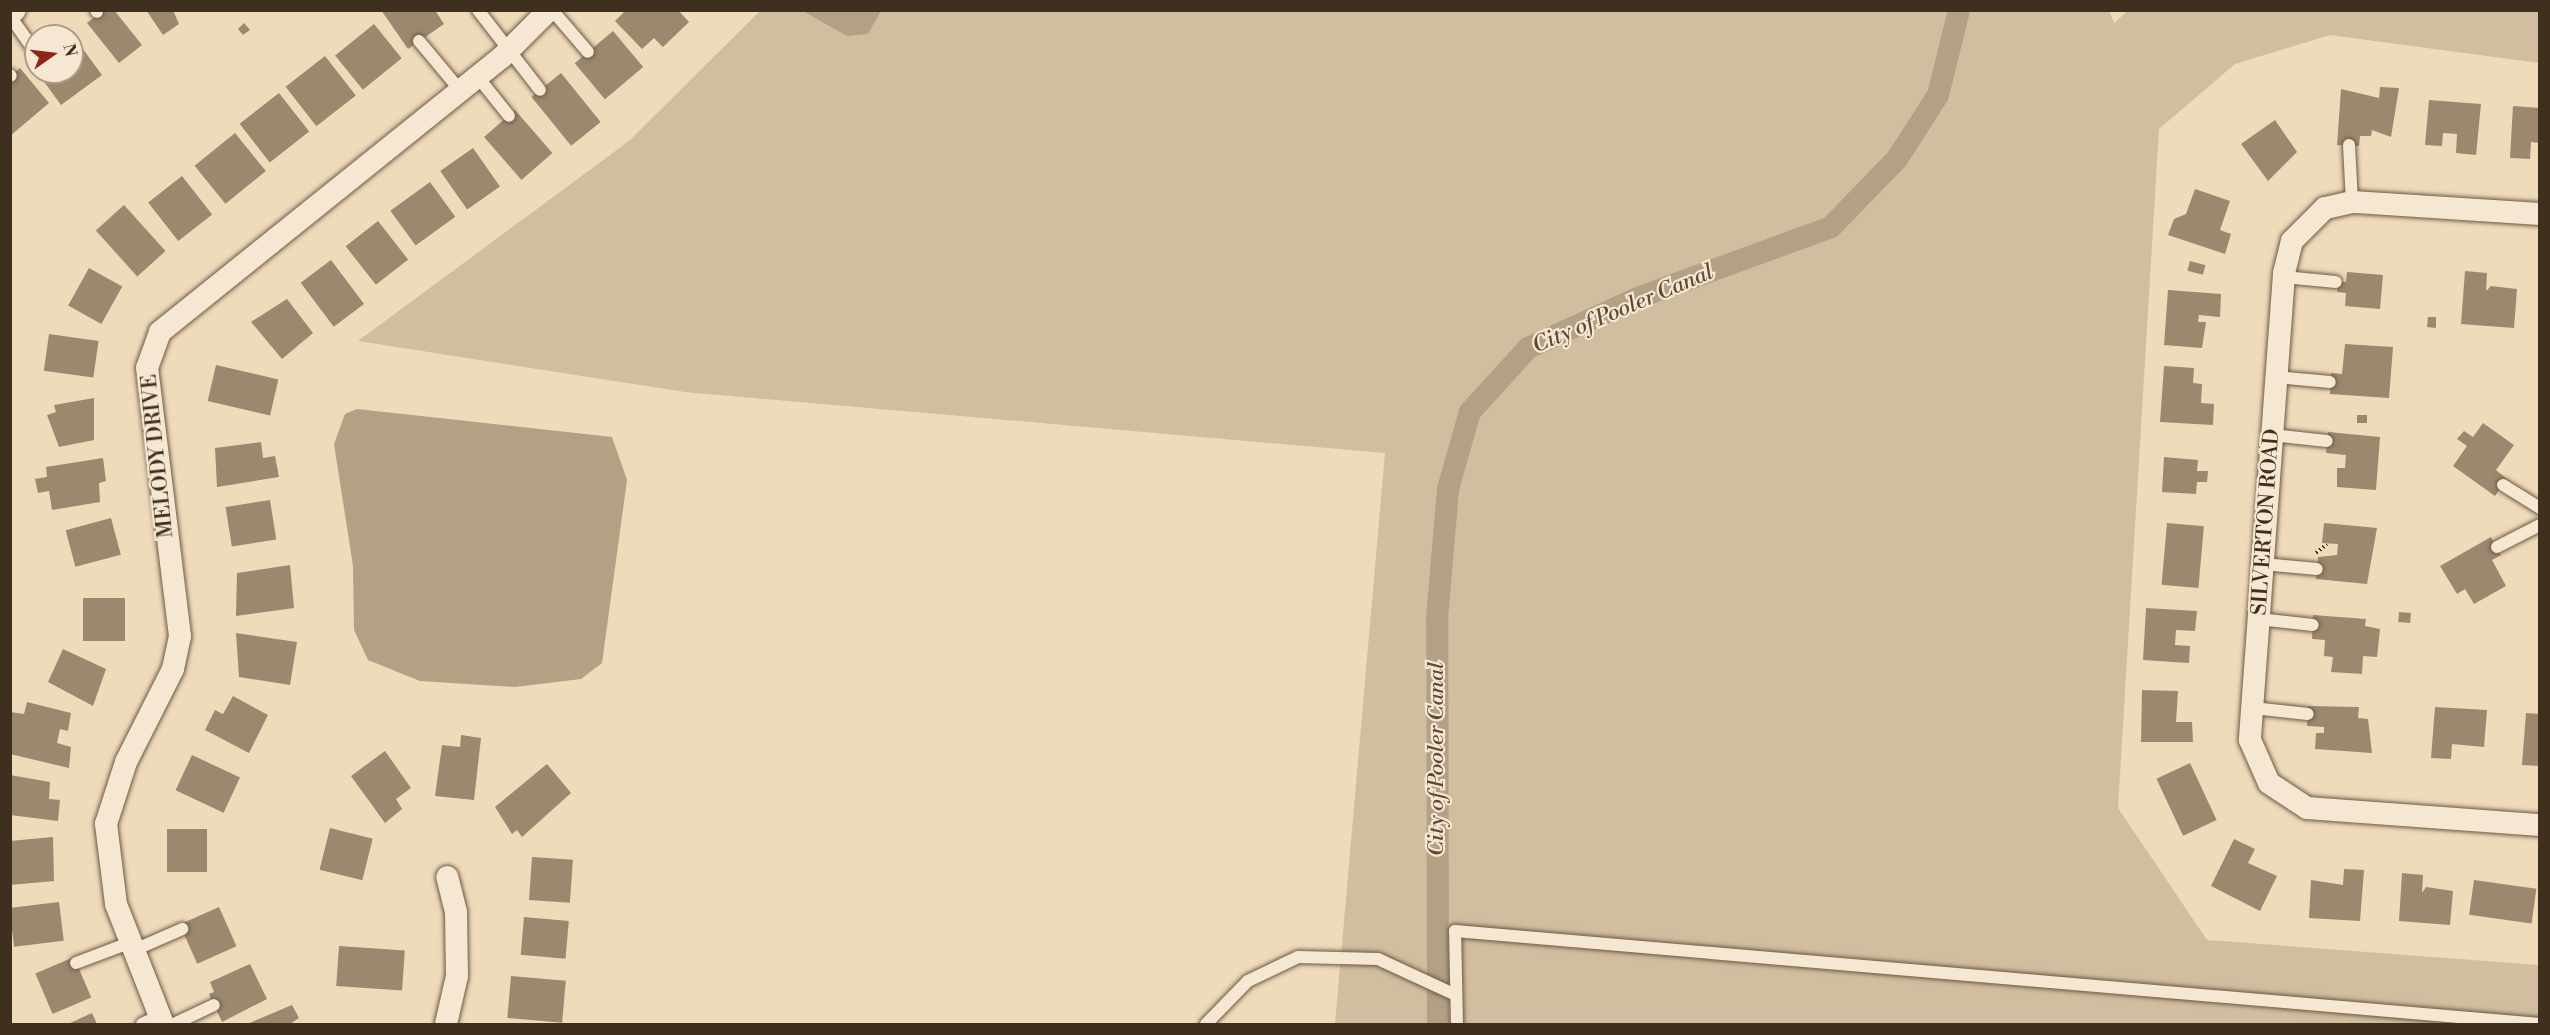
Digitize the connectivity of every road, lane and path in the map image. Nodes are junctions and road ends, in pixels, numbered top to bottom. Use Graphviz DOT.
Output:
graph roads {
  1 [pos="15,10"];
  2 [pos="478,10"];
  3 [pos="550,10"];
  4 [pos="10,15"];
  5 [pos="24,35"];
  6 [pos="419,41"];
  7 [pos="509,50"];
  8 [pos="588,52"];
  9 [pos="469,83"];
  10 [pos="540,90"];
  11 [pos="509,116"];
  12 [pos="2349,145"];
  13 [pos="2352,202"];
  14 [pos="2540,214"];
  15 [pos="2284,276"];
  16 [pos="2336,282"];
  17 [pos="2276,377"];
  18 [pos="2330,382"];
  19 [pos="2272,435"];
  20 [pos="2327,441"];
  21 [pos="2503,484"];
  22 [pos="2540,508"];
  23 [pos="2540,525"];
  24 [pos="2497,547"];
  25 [pos="2263,564"];
  26 [pos="2317,569"];
  27 [pos="2259,619"];
  28 [pos="2313,625"];
  29 [pos="2253,708"];
  30 [pos="2307,714"];
  31 [pos="2540,825"];
  32 [pos="447,877"];
  33 [pos="182,929"];
  34 [pos="131,947"];
  35 [pos="76,963"];
  36 [pos="1456,995"];
  37 [pos="214,1005"];
  38 [pos="160,1022"];
  39 [pos="446,1024"];
  40 [pos="1206,1024"];
  41 [pos="1457,1024"];
  42 [pos="2540,1024"];
  1 -- 4 [label="street"];
  2 -- 7 [label="lane"];
  3 -- 7 [label="street, MELODY DRIVE"];
  3 -- 8 [label="lane"];
  4 -- 5 [label="lane"];
  6 -- 9 [label="lane"];
  7 -- 9 [label="street, MELODY DRIVE"];
  7 -- 10 [label="lane"];
  9 -- 11 [label="lane"];
  9 -- 34 [label="street, MELODY DRIVE"];
  12 -- 13 [label="lane"];
  13 -- 14 [label="street, SILVERTON ROAD"];
  13 -- 15 [label="street, SILVERTON ROAD"];
  15 -- 16 [label="lane"];
  15 -- 17 [label="street, SILVERTON ROAD"];
  17 -- 18 [label="lane"];
  17 -- 19 [label="street, SILVERTON ROAD"];
  19 -- 20 [label="lane"];
  19 -- 25 [label="street, SILVERTON ROAD"];
  21 -- 22 [label="lane"];
  23 -- 24 [label="lane"];
  25 -- 26 [label="lane"];
  25 -- 27 [label="street, SILVERTON ROAD"];
  27 -- 28 [label="lane"];
  27 -- 29 [label="street, SILVERTON ROAD"];
  29 -- 30 [label="lane"];
  29 -- 31 [label="street, SILVERTON ROAD"];
  32 -- 39 [label="street"];
  33 -- 34 [label="lane"];
  34 -- 35 [label="lane"];
  34 -- 38 [label="street, MELODY DRIVE"];
  36 -- 40 [label="lane"];
  36 -- 41 [label="lane"];
  36 -- 42 [label="lane"];
  37 -- 38 [label="lane"];
}
